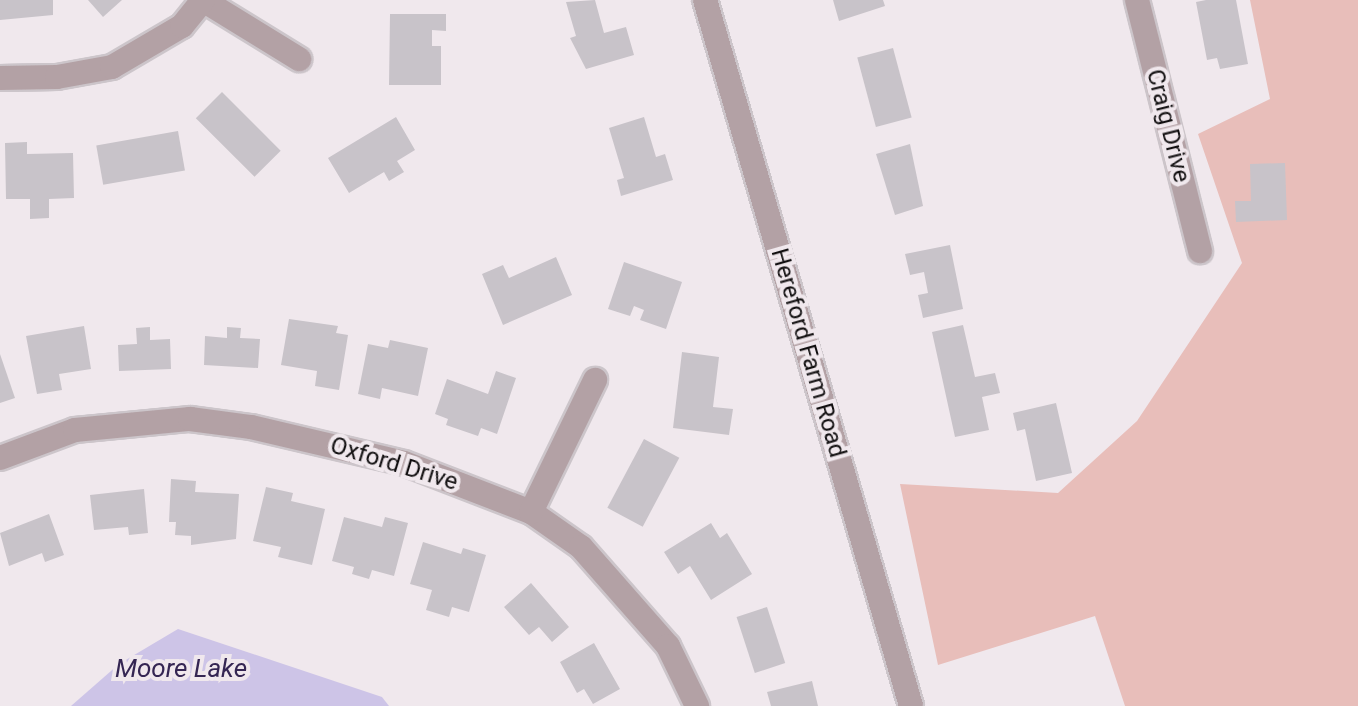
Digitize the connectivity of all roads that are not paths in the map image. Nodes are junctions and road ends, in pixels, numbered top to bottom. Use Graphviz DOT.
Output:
graph roads {
  1 [pos="203,0"];
  2 [pos="705,0"];
  3 [pos="1137,0"];
  4 [pos="299,59"];
  5 [pos="0,78"];
  6 [pos="1200,251"];
  7 [pos="595,380"];
  8 [pos="0,458"];
  9 [pos="531,512"];
  10 [pos="697,706"];
  11 [pos="911,706"];
  1 -- 4 [label="street"];
  1 -- 5 [label="street"];
  2 -- 11 [label="street, Hereford Farm Road"];
  3 -- 6 [label="street, Craig Drive"];
  7 -- 9 [label="street"];
  8 -- 9 [label="street, Oxford Drive"];
  9 -- 10 [label="street, Oxford Drive"];
}
